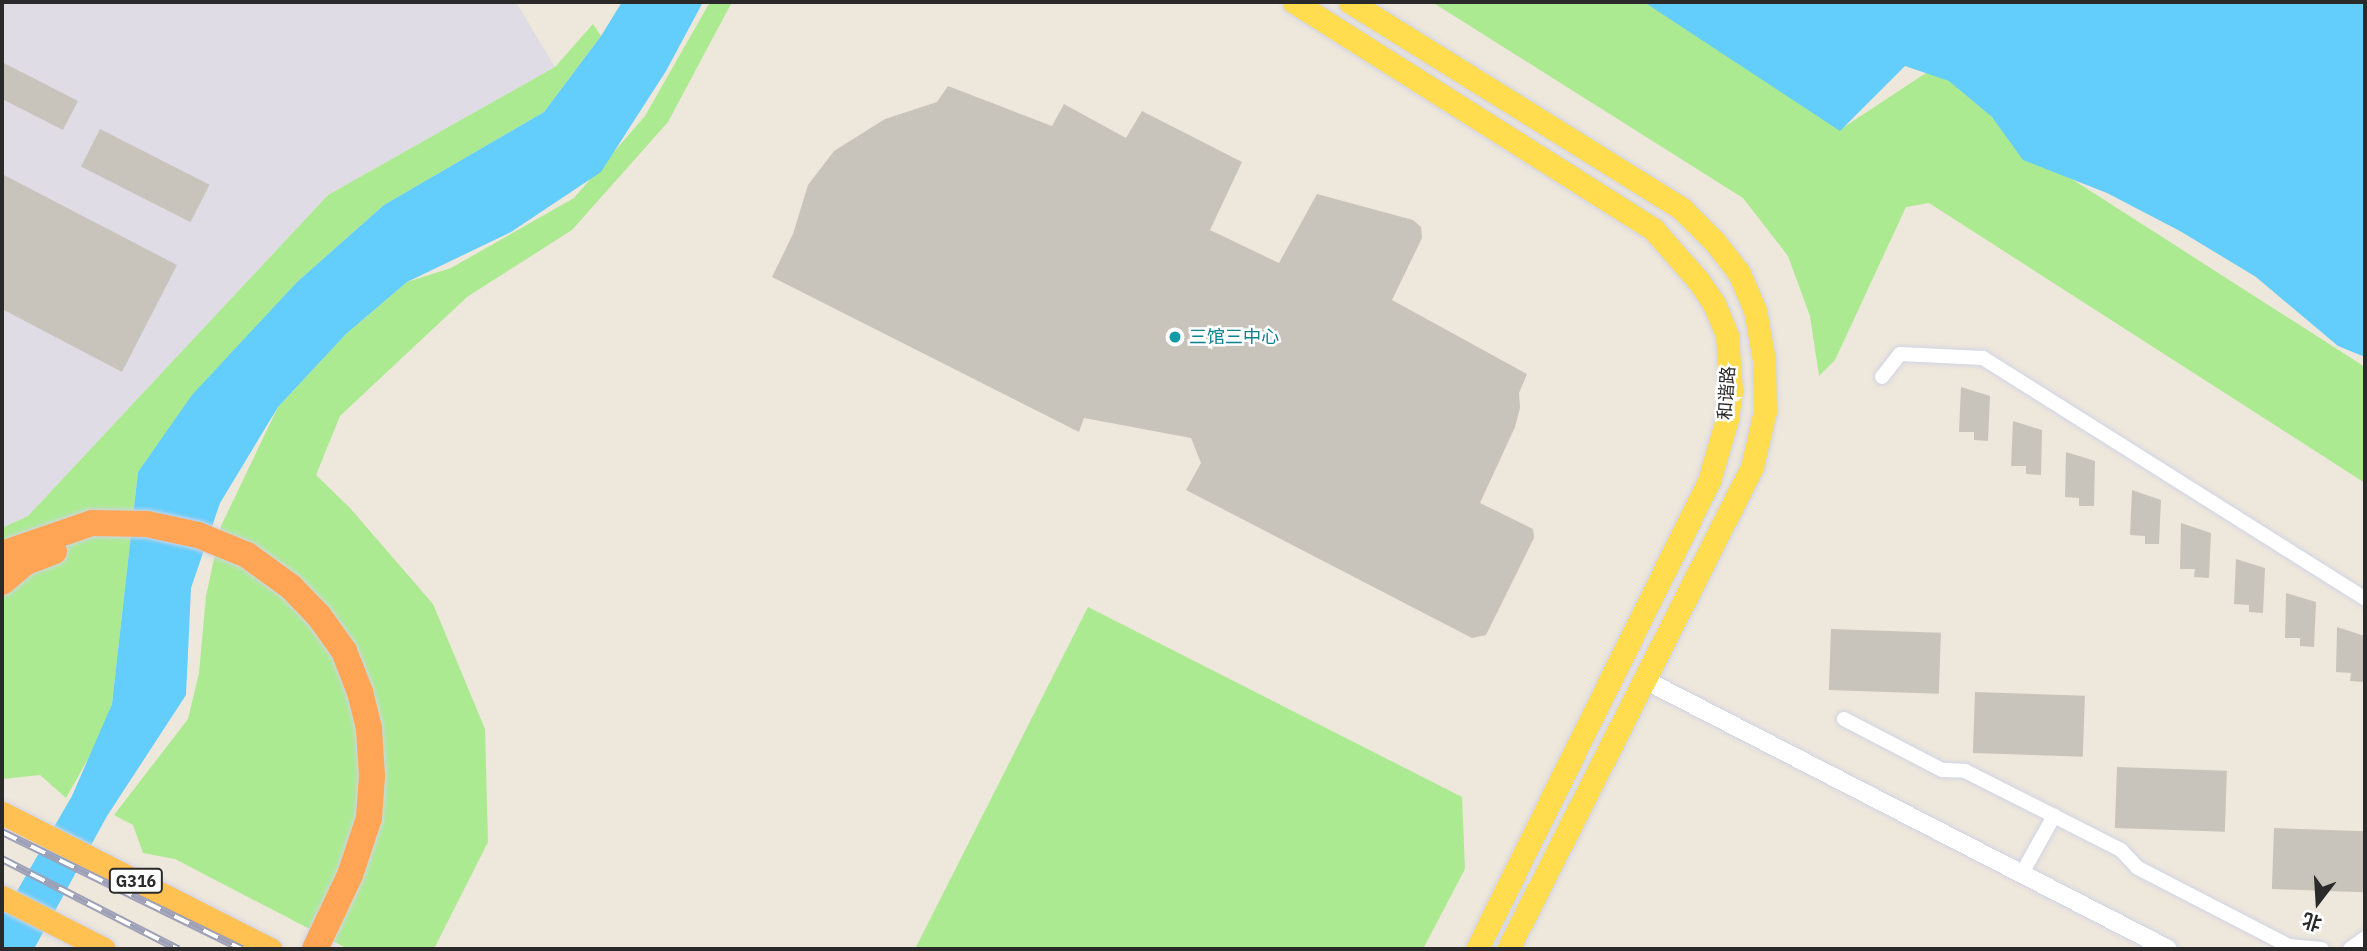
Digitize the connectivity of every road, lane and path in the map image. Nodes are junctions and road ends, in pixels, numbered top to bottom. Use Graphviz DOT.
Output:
graph roads {
  1 [pos="1294,2"];
  2 [pos="1350,2"];
  3 [pos="1882,377"];
  4 [pos="16,553"];
  5 [pos="2,582"];
  6 [pos="2365,599"];
  7 [pos="1645,680"];
  8 [pos="1844,719"];
  9 [pos="2,813"];
  10 [pos="2054,816"];
  11 [pos="2021,876"];
  12 [pos="2,897"];
  13 [pos="2365,938"];
  14 [pos="104,949"];
  15 [pos="270,949"];
  16 [pos="300,949"];
  17 [pos="314,949"];
  18 [pos="1477,949"];
  19 [pos="1508,949"];
  20 [pos="2168,949"];
  21 [pos="2322,949"];
  22 [pos="2350,949"];
  1 -- 18 [label="main road, 和谐路"];
  2 -- 7 [label="main road, 和谐路"];
  3 -- 6 [label="street"];
  4 -- 5 [label="highway"];
  4 -- 16 [label="highway"];
  4 -- 17 [label="highway"];
  7 -- 11 [label="street"];
  7 -- 19 [label="main road, 和谐路"];
  8 -- 10 [label="street"];
  9 -- 15 [label="highway, G316"];
  10 -- 11 [label="street"];
  10 -- 21 [label="street"];
  11 -- 20 [label="street"];
  12 -- 14 [label="highway"];
  13 -- 22 [label="street"];
}
